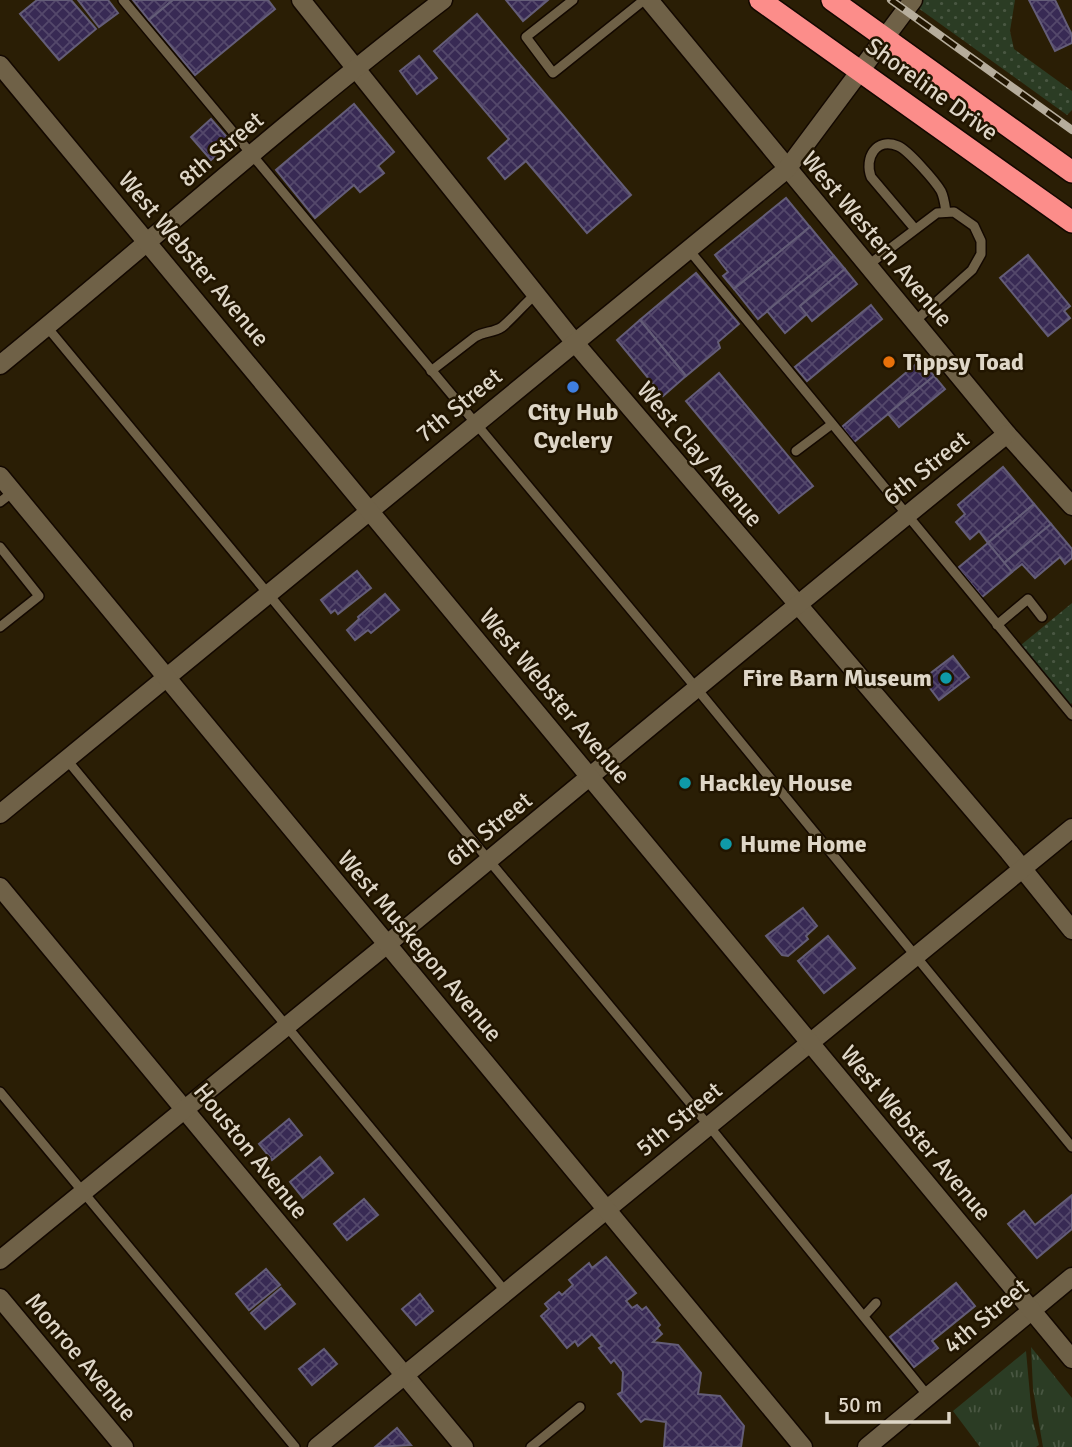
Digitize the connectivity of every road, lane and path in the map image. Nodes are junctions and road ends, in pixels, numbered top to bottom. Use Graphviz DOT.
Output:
graph roads {
  1 [pos="123,0"];
  2 [pos="301,0"];
  3 [pos="443,0"];
  4 [pos="573,0"];
  5 [pos="647,0"];
  6 [pos="761,0"];
  7 [pos="832,0"];
  8 [pos="913,0"];
  9 [pos="884,38"];
  10 [pos="0,65"];
  11 [pos="356,66"];
  12 [pos="861,69"];
  13 [pos="252,155"];
  14 [pos="787,169"];
  15 [pos="1072,172"];
  16 [pos="946,212"];
  17 [pos="1072,222"];
  18 [pos="915,229"];
  19 [pos="149,243"];
  20 [pos="689,250"];
  21 [pos="867,266"];
  22 [pos="536,294"];
  23 [pos="914,322"];
  24 [pos="47,327"];
  25 [pos="575,344"];
  26 [pos="0,365"];
  27 [pos="431,371"];
  28 [pos="475,424"];
  29 [pos="832,424"];
  30 [pos="1007,434"];
  31 [pos="796,452"];
  32 [pos="0,476"];
  33 [pos="7,497"];
  34 [pos="1069,497"];
  35 [pos="369,510"];
  36 [pos="906,515"];
  37 [pos="0,547"];
  38 [pos="268,594"];
  39 [pos="796,604"];
  40 [pos="1042,617"];
  41 [pos="997,625"];
  42 [pos="0,627"];
  43 [pos="165,677"];
  44 [pos="697,689"];
  45 [pos="1072,715"];
  46 [pos="67,760"];
  47 [pos="590,777"];
  48 [pos="0,814"];
  49 [pos="1072,828"];
  50 [pos="488,861"];
  51 [pos="1023,869"];
  52 [pos="0,887"];
  53 [pos="1072,930"];
  54 [pos="388,944"];
  55 [pos="917,957"];
  56 [pos="288,1025"];
  57 [pos="810,1044"];
  58 [pos="0,1092"];
  59 [pos="183,1110"];
  60 [pos="709,1126"];
  61 [pos="1072,1147"];
  62 [pos="82,1192"];
  63 [pos="607,1210"];
  64 [pos="0,1259"];
  65 [pos="1072,1277"];
  66 [pos="505,1291"];
  67 [pos="0,1298"];
  68 [pos="876,1303"];
  69 [pos="1032,1310"];
  70 [pos="864,1316"];
  71 [pos="1072,1359"];
  72 [pos="405,1375"];
  73 [pos="928,1396"];
  74 [pos="580,1407"];
  75 [pos="124,1447"];
  76 [pos="295,1447"];
  77 [pos="317,1447"];
  78 [pos="464,1447"];
  79 [pos="531,1447"];
  80 [pos="803,1447"];
  81 [pos="867,1447"];
  1 -- 13 [label="lane"];
  2 -- 11 [label="street, West Clay Avenue"];
  3 -- 11 [label="street, 8th Street"];
  4 -- 5 [label="lane"];
  5 -- 14 [label="street, West Western Avenue"];
  6 -- 12 [label="highway, Shoreline Drive"];
  7 -- 9 [label="highway, Shoreline Drive"];
  8 -- 9 [label="street, 7th Street"];
  9 -- 12 [label="street, 7th Street"];
  9 -- 15 [label="highway, Shoreline Drive"];
  10 -- 19 [label="street, West Webster Avenue"];
  11 -- 13 [label="street, 8th Street"];
  11 -- 22 [label="street, West Clay Avenue"];
  12 -- 14 [label="street, 7th Street"];
  12 -- 17 [label="highway, Shoreline Drive"];
  13 -- 19 [label="street, 8th Street"];
  13 -- 27 [label="lane"];
  14 -- 20 [label="street, 7th Street"];
  14 -- 21 [label="street, West Western Avenue"];
  16 -- 18 [label="lane"];
  16 -- 18 [label="lane"];
  16 -- 23 [label="lane"];
  18 -- 21 [label="lane"];
  19 -- 24 [label="street, 8th Street"];
  19 -- 35 [label="street, West Webster Avenue"];
  20 -- 25 [label="street, 7th Street"];
  20 -- 29 [label="lane"];
  21 -- 23 [label="street, West Western Avenue"];
  22 -- 25 [label="street, West Clay Avenue"];
  22 -- 27 [label="lane"];
  23 -- 30 [label="street, West Western Avenue"];
  24 -- 26 [label="street, 8th Street"];
  24 -- 38 [label="lane"];
  25 -- 28 [label="street, 7th Street"];
  25 -- 39 [label="street, West Clay Avenue"];
  27 -- 28 [label="lane"];
  28 -- 35 [label="street, 7th Street"];
  28 -- 44 [label="lane"];
  29 -- 31 [label="lane"];
  29 -- 36 [label="lane"];
  30 -- 34 [label="street, West Western Avenue"];
  30 -- 36 [label="street, 6th Street"];
  32 -- 33 [label="street, West Muskegon Avenue"];
  33 -- 43 [label="street, West Muskegon Avenue"];
  35 -- 38 [label="street, 7th Street"];
  35 -- 47 [label="street, West Webster Avenue"];
  36 -- 39 [label="street, 6th Street"];
  36 -- 41 [label="lane"];
  37 -- 42 [label="lane"];
  38 -- 43 [label="street, 7th Street"];
  38 -- 50 [label="lane"];
  39 -- 44 [label="street, 6th Street"];
  39 -- 51 [label="street, West Clay Avenue"];
  40 -- 41 [label="lane"];
  41 -- 45 [label="lane"];
  43 -- 46 [label="street, 7th Street"];
  43 -- 54 [label="street, West Muskegon Avenue"];
  44 -- 47 [label="street, 6th Street"];
  44 -- 55 [label="lane"];
  46 -- 48 [label="street, 7th Street"];
  46 -- 56 [label="lane"];
  47 -- 50 [label="street, 6th Street"];
  47 -- 57 [label="street, West Webster Avenue"];
  49 -- 51 [label="street, 5th Street"];
  50 -- 54 [label="street, 6th Street"];
  50 -- 60 [label="lane"];
  51 -- 53 [label="street, West Clay Avenue"];
  51 -- 55 [label="street, 5th Street"];
  52 -- 59 [label="street, Houston Avenue"];
  54 -- 56 [label="street, 6th Street"];
  54 -- 63 [label="street, West Muskegon Avenue"];
  55 -- 57 [label="street, 5th Street"];
  55 -- 61 [label="lane"];
  56 -- 59 [label="street, 6th Street"];
  56 -- 66 [label="lane"];
  57 -- 60 [label="street, 5th Street"];
  57 -- 69 [label="street, West Webster Avenue"];
  58 -- 62 [label="lane"];
  59 -- 62 [label="street, 6th Street"];
  59 -- 72 [label="street, Houston Avenue"];
  60 -- 63 [label="street, 5th Street"];
  60 -- 70 [label="lane"];
  62 -- 64 [label="street, 6th Street"];
  62 -- 76 [label="lane"];
  63 -- 66 [label="street, 5th Street"];
  63 -- 80 [label="street, West Muskegon Avenue"];
  65 -- 69 [label="street, 4th Street"];
  66 -- 72 [label="street, 5th Street"];
  67 -- 75 [label="street, Monroe Avenue"];
  68 -- 70 [label="lane"];
  69 -- 71 [label="street, West Webster Avenue"];
  69 -- 73 [label="street, 4th Street"];
  70 -- 73 [label="lane"];
  72 -- 77 [label="street, 5th Street"];
  72 -- 78 [label="street, Houston Avenue"];
  73 -- 81 [label="street, 4th Street"];
  74 -- 79 [label="lane"];
}
